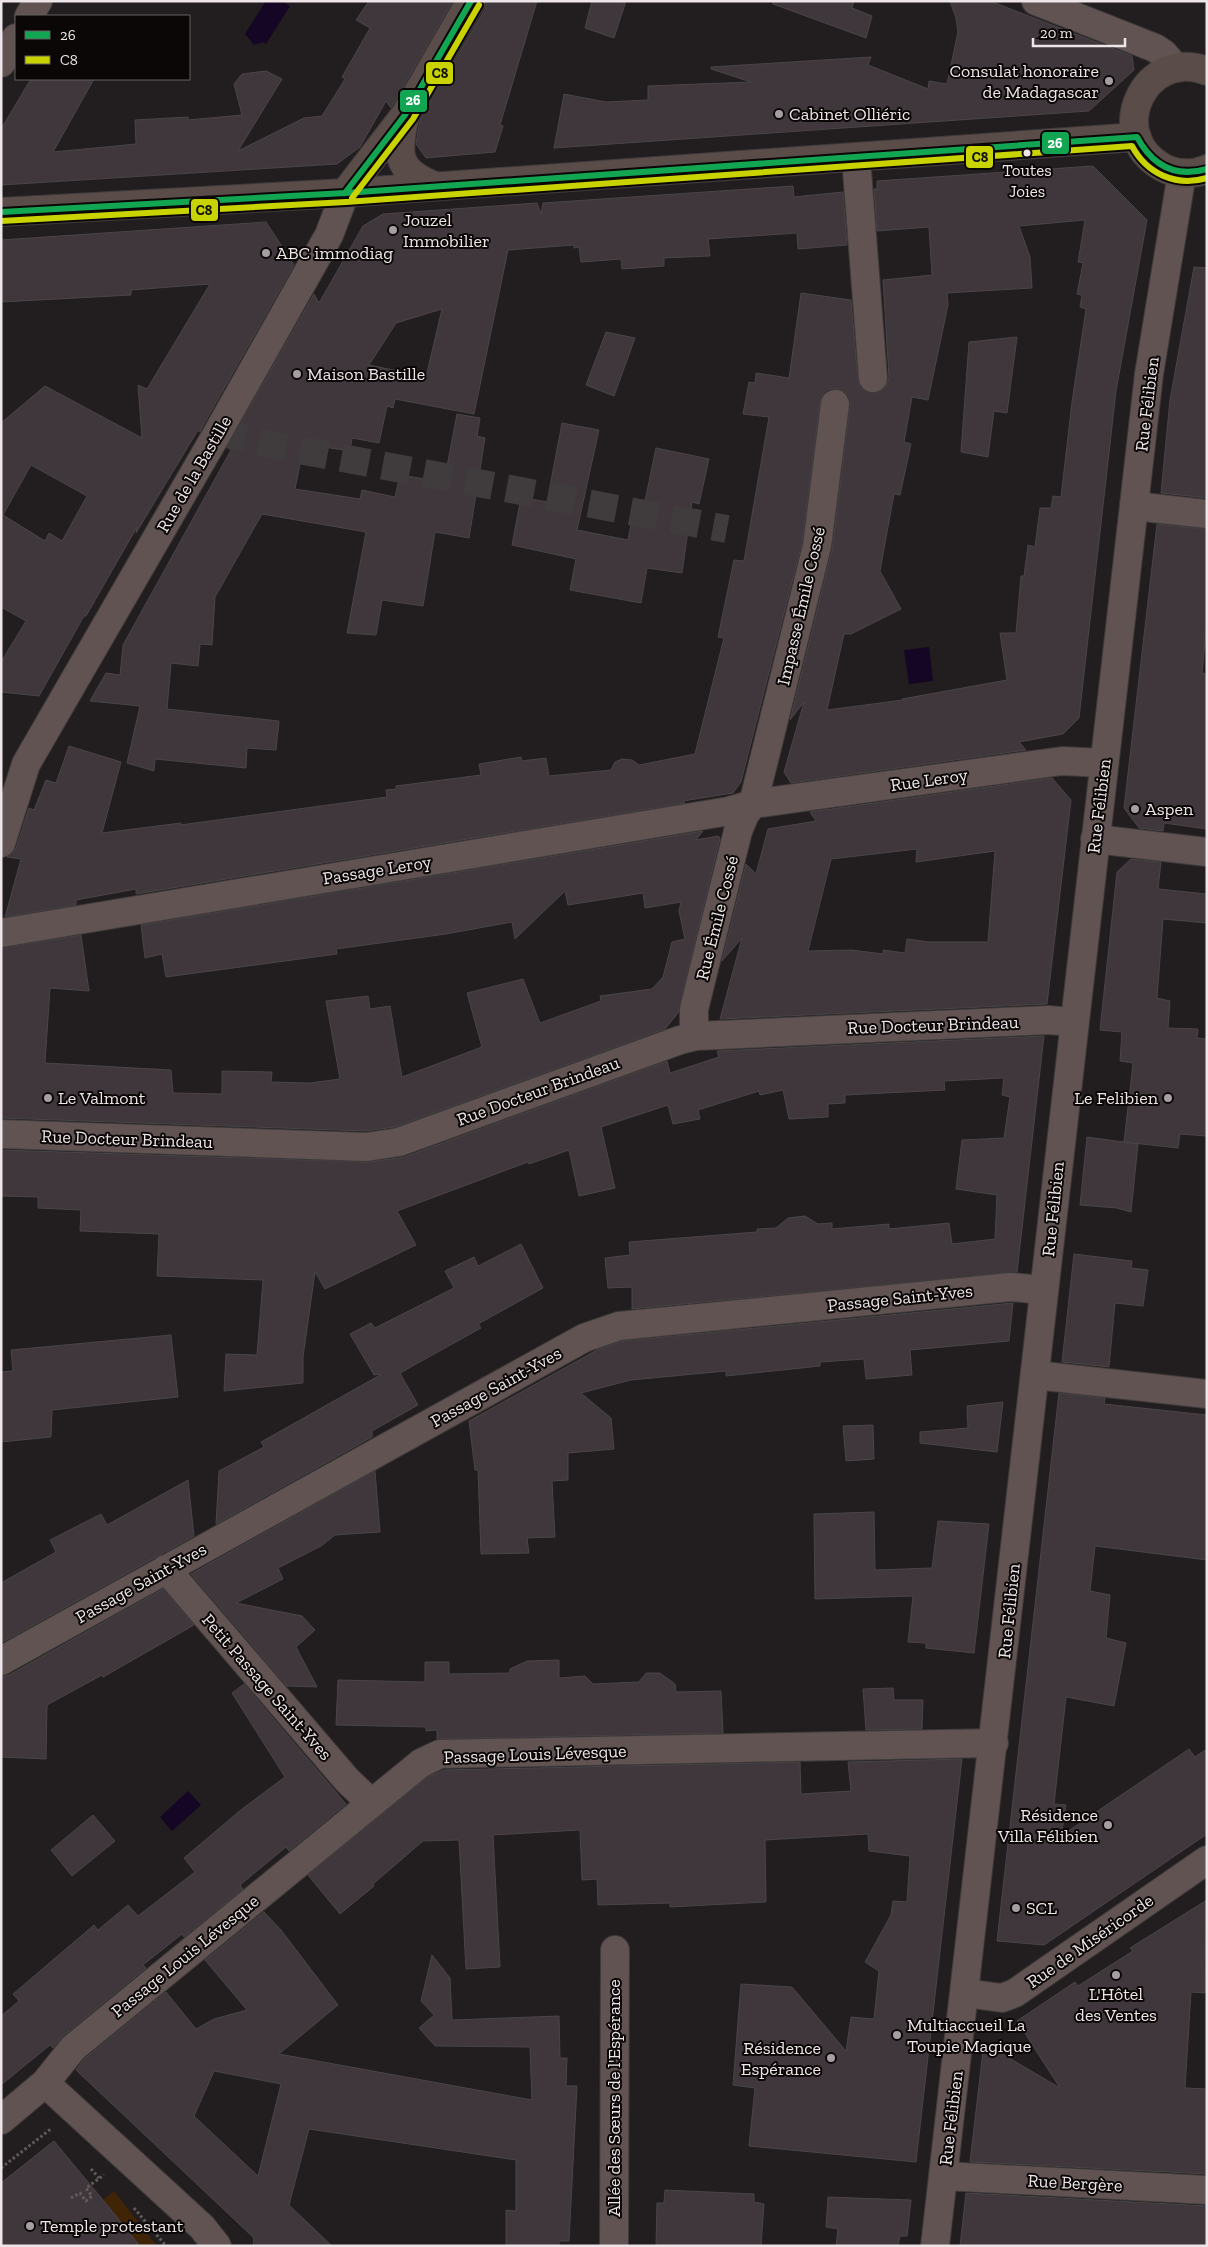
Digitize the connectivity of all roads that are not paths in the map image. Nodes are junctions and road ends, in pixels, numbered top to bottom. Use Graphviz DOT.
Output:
graph roads {
  1 [pos="38,1"];
  2 [pos="471,1"];
  3 [pos="1036,1"];
  4 [pos="30,15"];
  5 [pos="15,40"];
  6 [pos="1,63"];
  7 [pos="1206,65"];
  8 [pos="1176,68"];
  9 [pos="405,115"];
  10 [pos="1136,137"];
  11 [pos="856,158"];
  12 [pos="1194,171"];
  13 [pos="435,186"];
  14 [pos="345,192"];
  15 [pos="1,212"];
  16 [pos="873,378"];
  17 [pos="835,404"];
  18 [pos="1134,506"];
  19 [pos="1207,514"];
  20 [pos="1104,763"];
  21 [pos="753,804"];
  22 [pos="1095,839"];
  23 [pos="1,843"];
  24 [pos="1207,852"];
  25 [pos="1,933"];
  26 [pos="1074,1022"];
  27 [pos="696,1036"];
  28 [pos="1,1134"];
  29 [pos="1044,1290"];
  30 [pos="1035,1374"];
  31 [pos="1207,1394"];
  32 [pos="166,1568"];
  33 [pos="1,1661"];
  34 [pos="994,1744"];
  35 [pos="371,1803"];
  36 [pos="1207,1860"];
  37 [pos="615,1950"];
  38 [pos="965,1993"];
  39 [pos="45,2083"];
  40 [pos="1,2120"];
  41 [pos="944,2176"];
  42 [pos="1207,2190"];
  43 [pos="217,2246"];
  44 [pos="614,2246"];
  45 [pos="936,2246"];
  1 -- 4 [label="street"];
  2 -- 9 [label="main road, Rue de la Bastille"];
  3 -- 8 [label="street"];
  5 -- 6 [label="street"];
  7 -- 8 [label="main road"];
  8 -- 10 [label="main road"];
  9 -- 13 [label="main road, Rue de la Bastille"];
  9 -- 14 [label="main road, Rue de la Bastille"];
  10 -- 11 [label="main road"];
  10 -- 12 [label="main road"];
  11 -- 13 [label="main road"];
  11 -- 16 [label="street"];
  12 -- 18 [label="street, Rue Félibien"];
  13 -- 14 [label="main road"];
  14 -- 15 [label="main road"];
  14 -- 23 [label="street, Rue de la Bastille"];
  17 -- 21 [label="street, Impasse Émile Cossé"];
  18 -- 19 [label="street"];
  18 -- 20 [label="street, Rue Félibien"];
  20 -- 21 [label="street, Rue Leroy"];
  20 -- 22 [label="street, Rue Félibien"];
  21 -- 25 [label="street, Passage Leroy"];
  21 -- 27 [label="street, Rue Émile Cossé"];
  22 -- 24 [label="street"];
  22 -- 26 [label="street, Rue Félibien"];
  26 -- 27 [label="street, Rue Docteur Brindeau"];
  26 -- 29 [label="street, Rue Félibien"];
  27 -- 28 [label="street, Rue Docteur Brindeau"];
  29 -- 30 [label="street, Rue Félibien"];
  29 -- 32 [label="street, Passage Saint-Yves"];
  30 -- 31 [label="street"];
  30 -- 34 [label="street, Rue Félibien"];
  32 -- 33 [label="street, Passage Saint-Yves"];
  32 -- 35 [label="street, Petit Passage Saint-Yves"];
  34 -- 35 [label="street, Passage Louis Lévesque"];
  34 -- 38 [label="street, Rue Félibien"];
  35 -- 39 [label="street, Passage Louis Lévesque"];
  36 -- 38 [label="street, Rue de Miséricorde"];
  37 -- 44 [label="street, Allée des Sœurs de l'Espérance"];
  38 -- 41 [label="street, Rue Félibien"];
  39 -- 40 [label="street, Passage Louis Lévesque"];
  39 -- 43 [label="street"];
  41 -- 42 [label="street, Rue Bergère"];
  41 -- 45 [label="street, Rue Félibien"];
}
